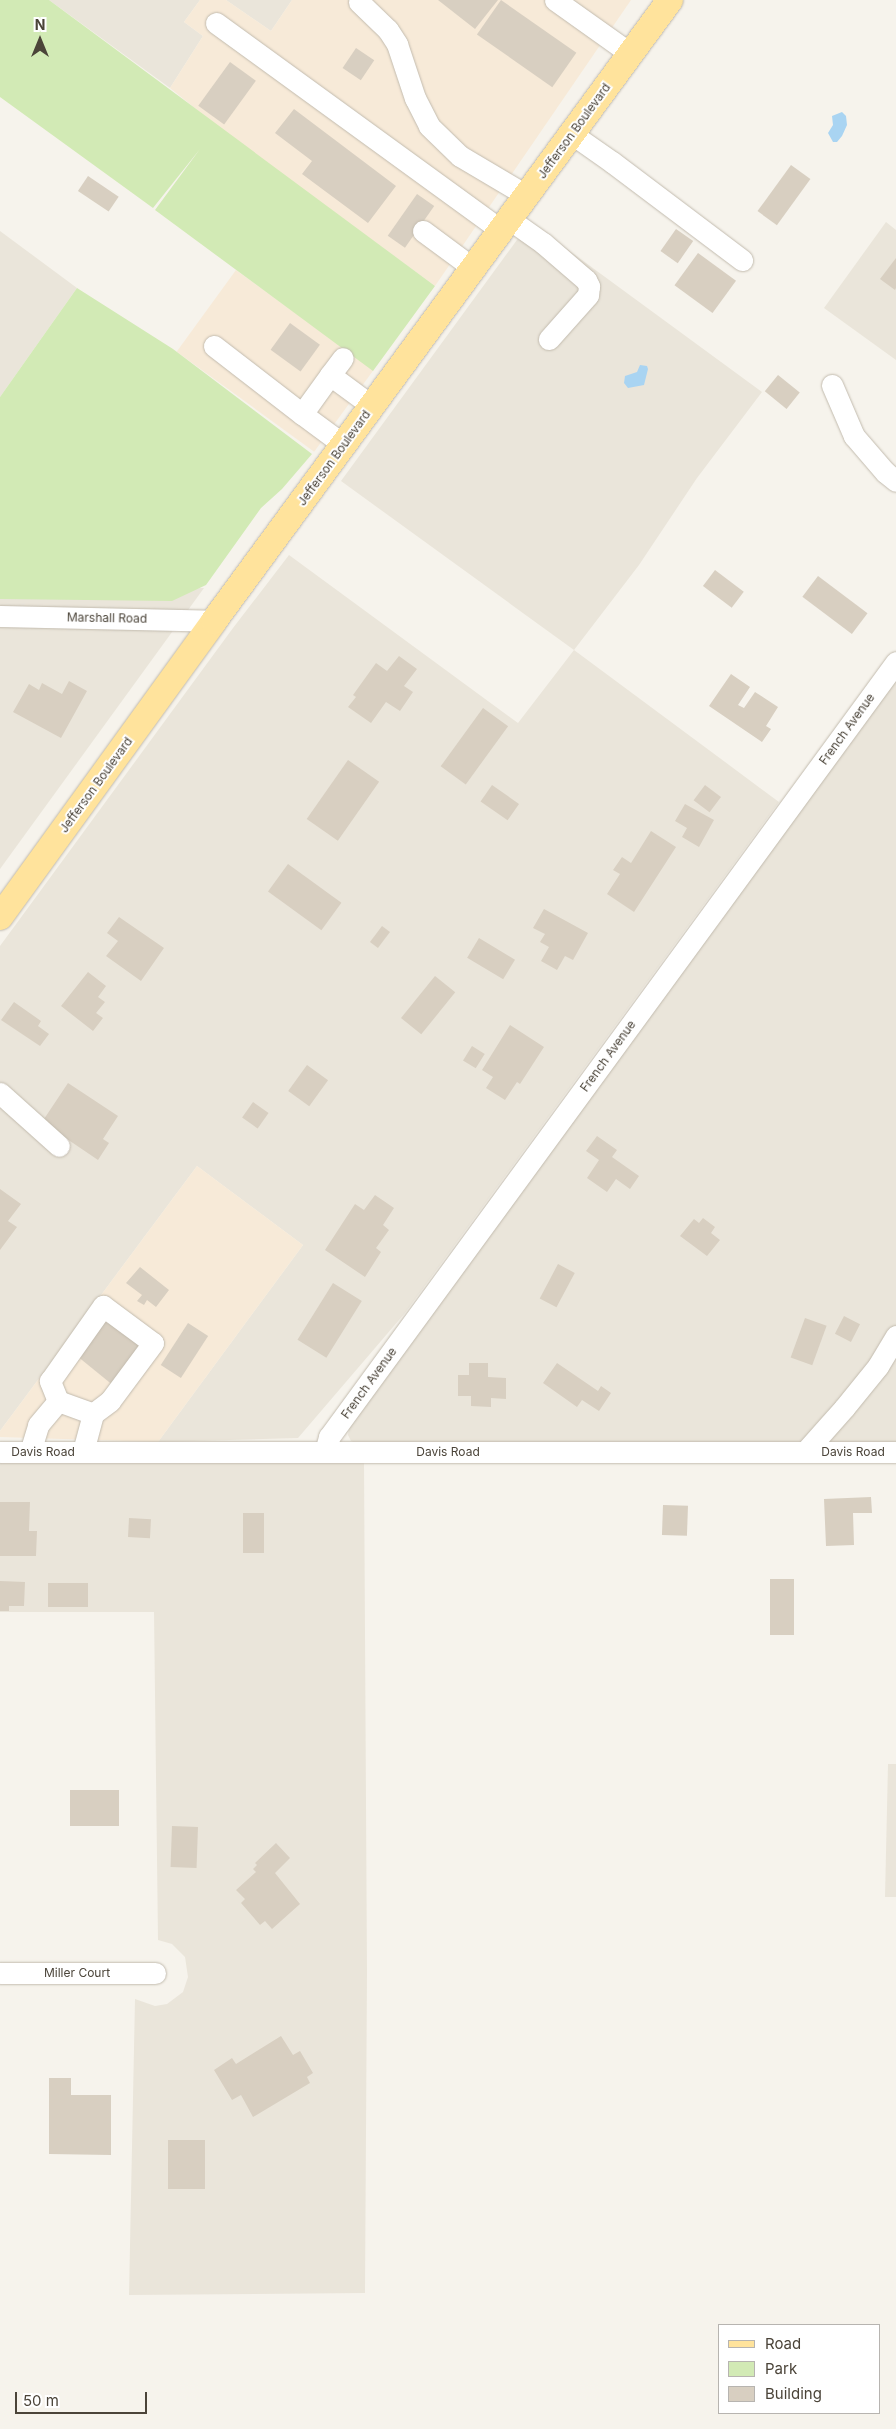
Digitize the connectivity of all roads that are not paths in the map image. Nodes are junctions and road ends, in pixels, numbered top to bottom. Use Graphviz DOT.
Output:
graph roads {
  1 [pos="555,0"];
  2 [pos="670,0"];
  3 [pos="359,2"];
  4 [pos="216,23"];
  5 [pos="630,54"];
  6 [pos="572,134"];
  7 [pos="526,195"];
  8 [pos="505,224"];
  9 [pos="423,231"];
  10 [pos="742,260"];
  11 [pos="473,268"];
  12 [pos="549,339"];
  13 [pos="214,346"];
  14 [pos="832,385"];
  15 [pos="372,406"];
  16 [pos="302,414"];
  17 [pos="344,445"];
  18 [pos="896,481"];
  19 [pos="0,616"];
  20 [pos="209,628"];
  21 [pos="896,662"];
  22 [pos="0,917"];
  23 [pos="0,1093"];
  24 [pos="59,1146"];
  25 [pos="896,1336"];
  26 [pos="58,1401"];
  27 [pos="93,1414"];
  28 [pos="0,1452"];
  29 [pos="30,1452"];
  30 [pos="82,1452"];
  31 [pos="325,1452"];
  32 [pos="805,1452"];
  33 [pos="896,1452"];
  34 [pos="0,1973"];
  35 [pos="155,1973"];
  1 -- 5 [label="street"];
  2 -- 5 [label="main road, Jefferson Boulevard"];
  3 -- 7 [label="street"];
  4 -- 8 [label="street"];
  5 -- 6 [label="main road, Jefferson Boulevard"];
  6 -- 7 [label="main road, Jefferson Boulevard"];
  6 -- 10 [label="street"];
  7 -- 8 [label="main road, Jefferson Boulevard"];
  8 -- 11 [label="main road, Jefferson Boulevard"];
  8 -- 12 [label="street"];
  9 -- 11 [label="street"];
  11 -- 15 [label="main road, Jefferson Boulevard"];
  13 -- 16 [label="street"];
  14 -- 18 [label="street"];
  15 -- 16 [label="street"];
  15 -- 17 [label="main road, Jefferson Boulevard"];
  16 -- 17 [label="street"];
  17 -- 20 [label="main road, Jefferson Boulevard"];
  19 -- 20 [label="street, Marshall Road"];
  20 -- 22 [label="main road, Jefferson Boulevard"];
  21 -- 31 [label="street, French Avenue"];
  23 -- 24 [label="street"];
  25 -- 32 [label="street"];
  26 -- 27 [label="street"];
  26 -- 27 [label="street"];
  26 -- 29 [label="street"];
  27 -- 30 [label="street"];
  28 -- 29 [label="street, Davis Road"];
  29 -- 30 [label="street, Davis Road"];
  30 -- 31 [label="street, Davis Road"];
  31 -- 32 [label="street, Davis Road"];
  32 -- 33 [label="street, Davis Road"];
  34 -- 35 [label="street, Miller Court"];
}
